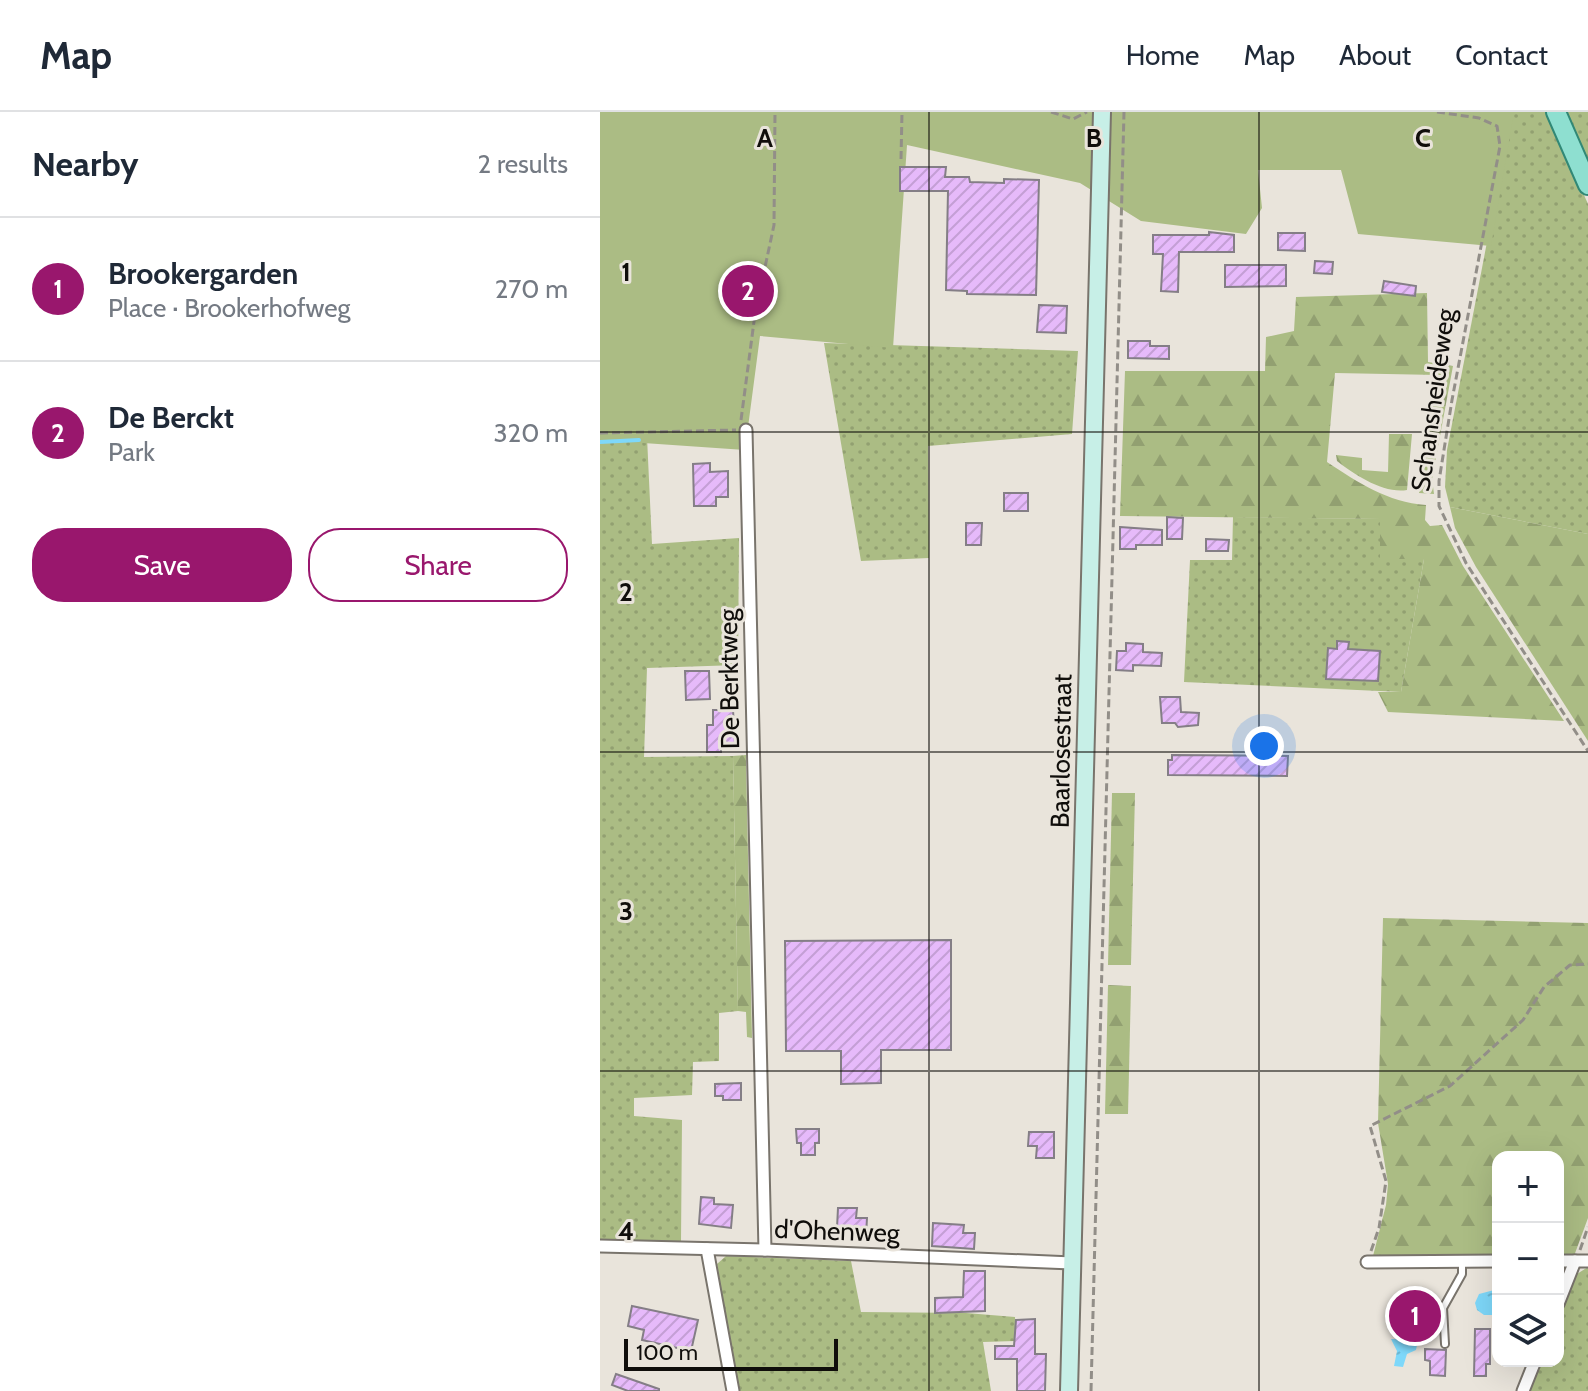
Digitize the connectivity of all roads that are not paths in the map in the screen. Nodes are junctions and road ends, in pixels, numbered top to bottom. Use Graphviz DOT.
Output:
graph roads {
  1 [pos="1102,112"];
  2 [pos="1556,112"];
  3 [pos="1588,185"];
  4 [pos="746,430"];
  5 [pos="600,1246"];
  6 [pos="707,1249"];
  7 [pos="765,1250"];
  8 [pos="1492,1261"];
  9 [pos="1582,1261"];
  10 [pos="1367,1262"];
  11 [pos="1462,1262"];
  12 [pos="1072,1263"];
  13 [pos="1563,1295"];
  14 [pos="1445,1344"];
  15 [pos="1533,1367"];
  16 [pos="733,1391"];
  17 [pos="1069,1391"];
  18 [pos="1523,1391"];
  1 -- 12 [label="street, Baarlosestraat"];
  2 -- 3 [label="main road"];
  4 -- 7 [label="street, De Berktweg"];
  5 -- 6 [label="street, d'Ohenweg"];
  6 -- 7 [label="street, d'Ohenweg"];
  6 -- 16 [label="street"];
  7 -- 12 [label="street, d'Ohenweg"];
  8 -- 11 [label="street"];
  9 -- 13 [label="street"];
  10 -- 11 [label="street"];
  11 -- 14 [label="lane"];
  12 -- 17 [label="street, Baarlosestraat"];
  15 -- 18 [label="street"];
}
